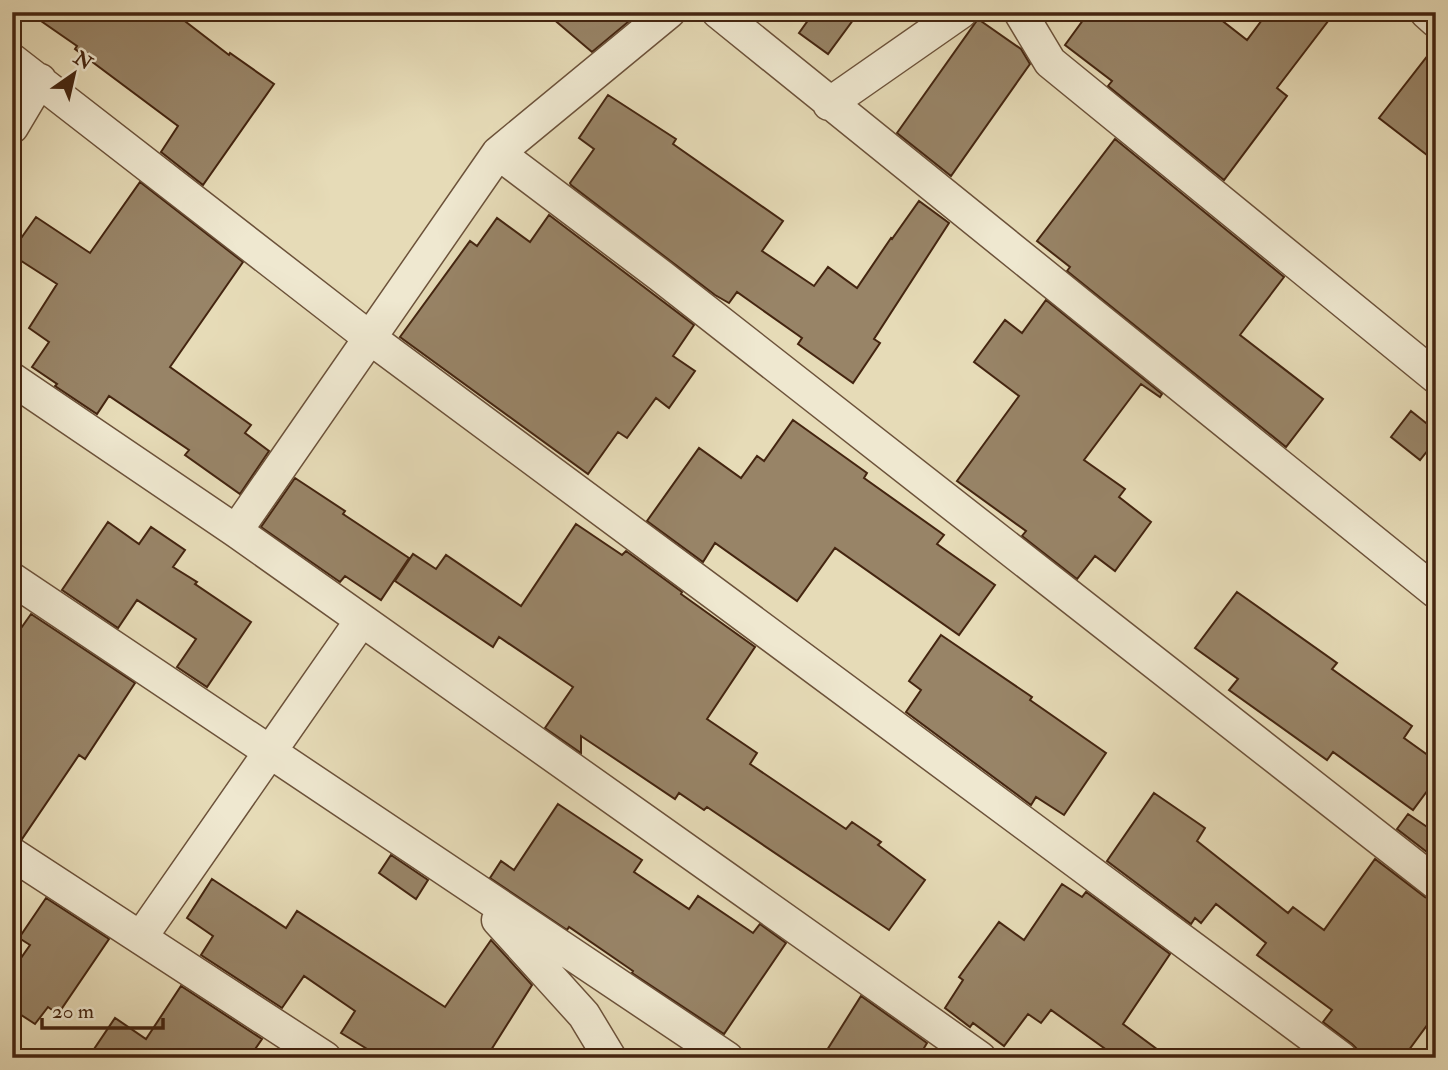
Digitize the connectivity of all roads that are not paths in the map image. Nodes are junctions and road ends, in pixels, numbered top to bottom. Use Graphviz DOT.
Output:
graph roads {
  1 [pos="669,12"];
  2 [pos="718,12"];
  3 [pos="961,12"];
  4 [pos="1020,12"];
  5 [pos="1426,12"];
  6 [pos="1436,21"];
  7 [pos="12,60"];
  8 [pos="40,80"];
  9 [pos="829,104"];
  10 [pos="12,127"];
  11 [pos="498,153"];
  12 [pos="370,338"];
  13 [pos="1436,377"];
  14 [pos="12,379"];
  15 [pos="236,531"];
  16 [pos="12,579"];
  17 [pos="1436,592"];
  18 [pos="361,621"];
  19 [pos="271,752"];
  20 [pos="12,854"];
  21 [pos="1436,883"];
  22 [pos="466,886"];
  23 [pos="141,937"];
  24 [pos="326,1058"];
  25 [pos="610,1058"];
  26 [pos="727,1058"];
  27 [pos="980,1058"];
  28 [pos="1341,1058"];
  1 -- 11 [label="street"];
  2 -- 9 [label="street"];
  3 -- 9 [label="street"];
  4 -- 13 [label="street"];
  5 -- 6 [label="street"];
  7 -- 8 [label="street"];
  8 -- 10 [label="street"];
  8 -- 12 [label="street"];
  9 -- 17 [label="street"];
  11 -- 12 [label="street"];
  11 -- 21 [label="street"];
  12 -- 15 [label="street"];
  12 -- 28 [label="street"];
  14 -- 15 [label="street"];
  15 -- 18 [label="street"];
  16 -- 19 [label="street"];
  18 -- 19 [label="street"];
  18 -- 27 [label="street"];
  19 -- 22 [label="street"];
  19 -- 23 [label="street"];
  20 -- 23 [label="street"];
  22 -- 25 [label="street"];
  22 -- 26 [label="street"];
  23 -- 24 [label="street"];
}
